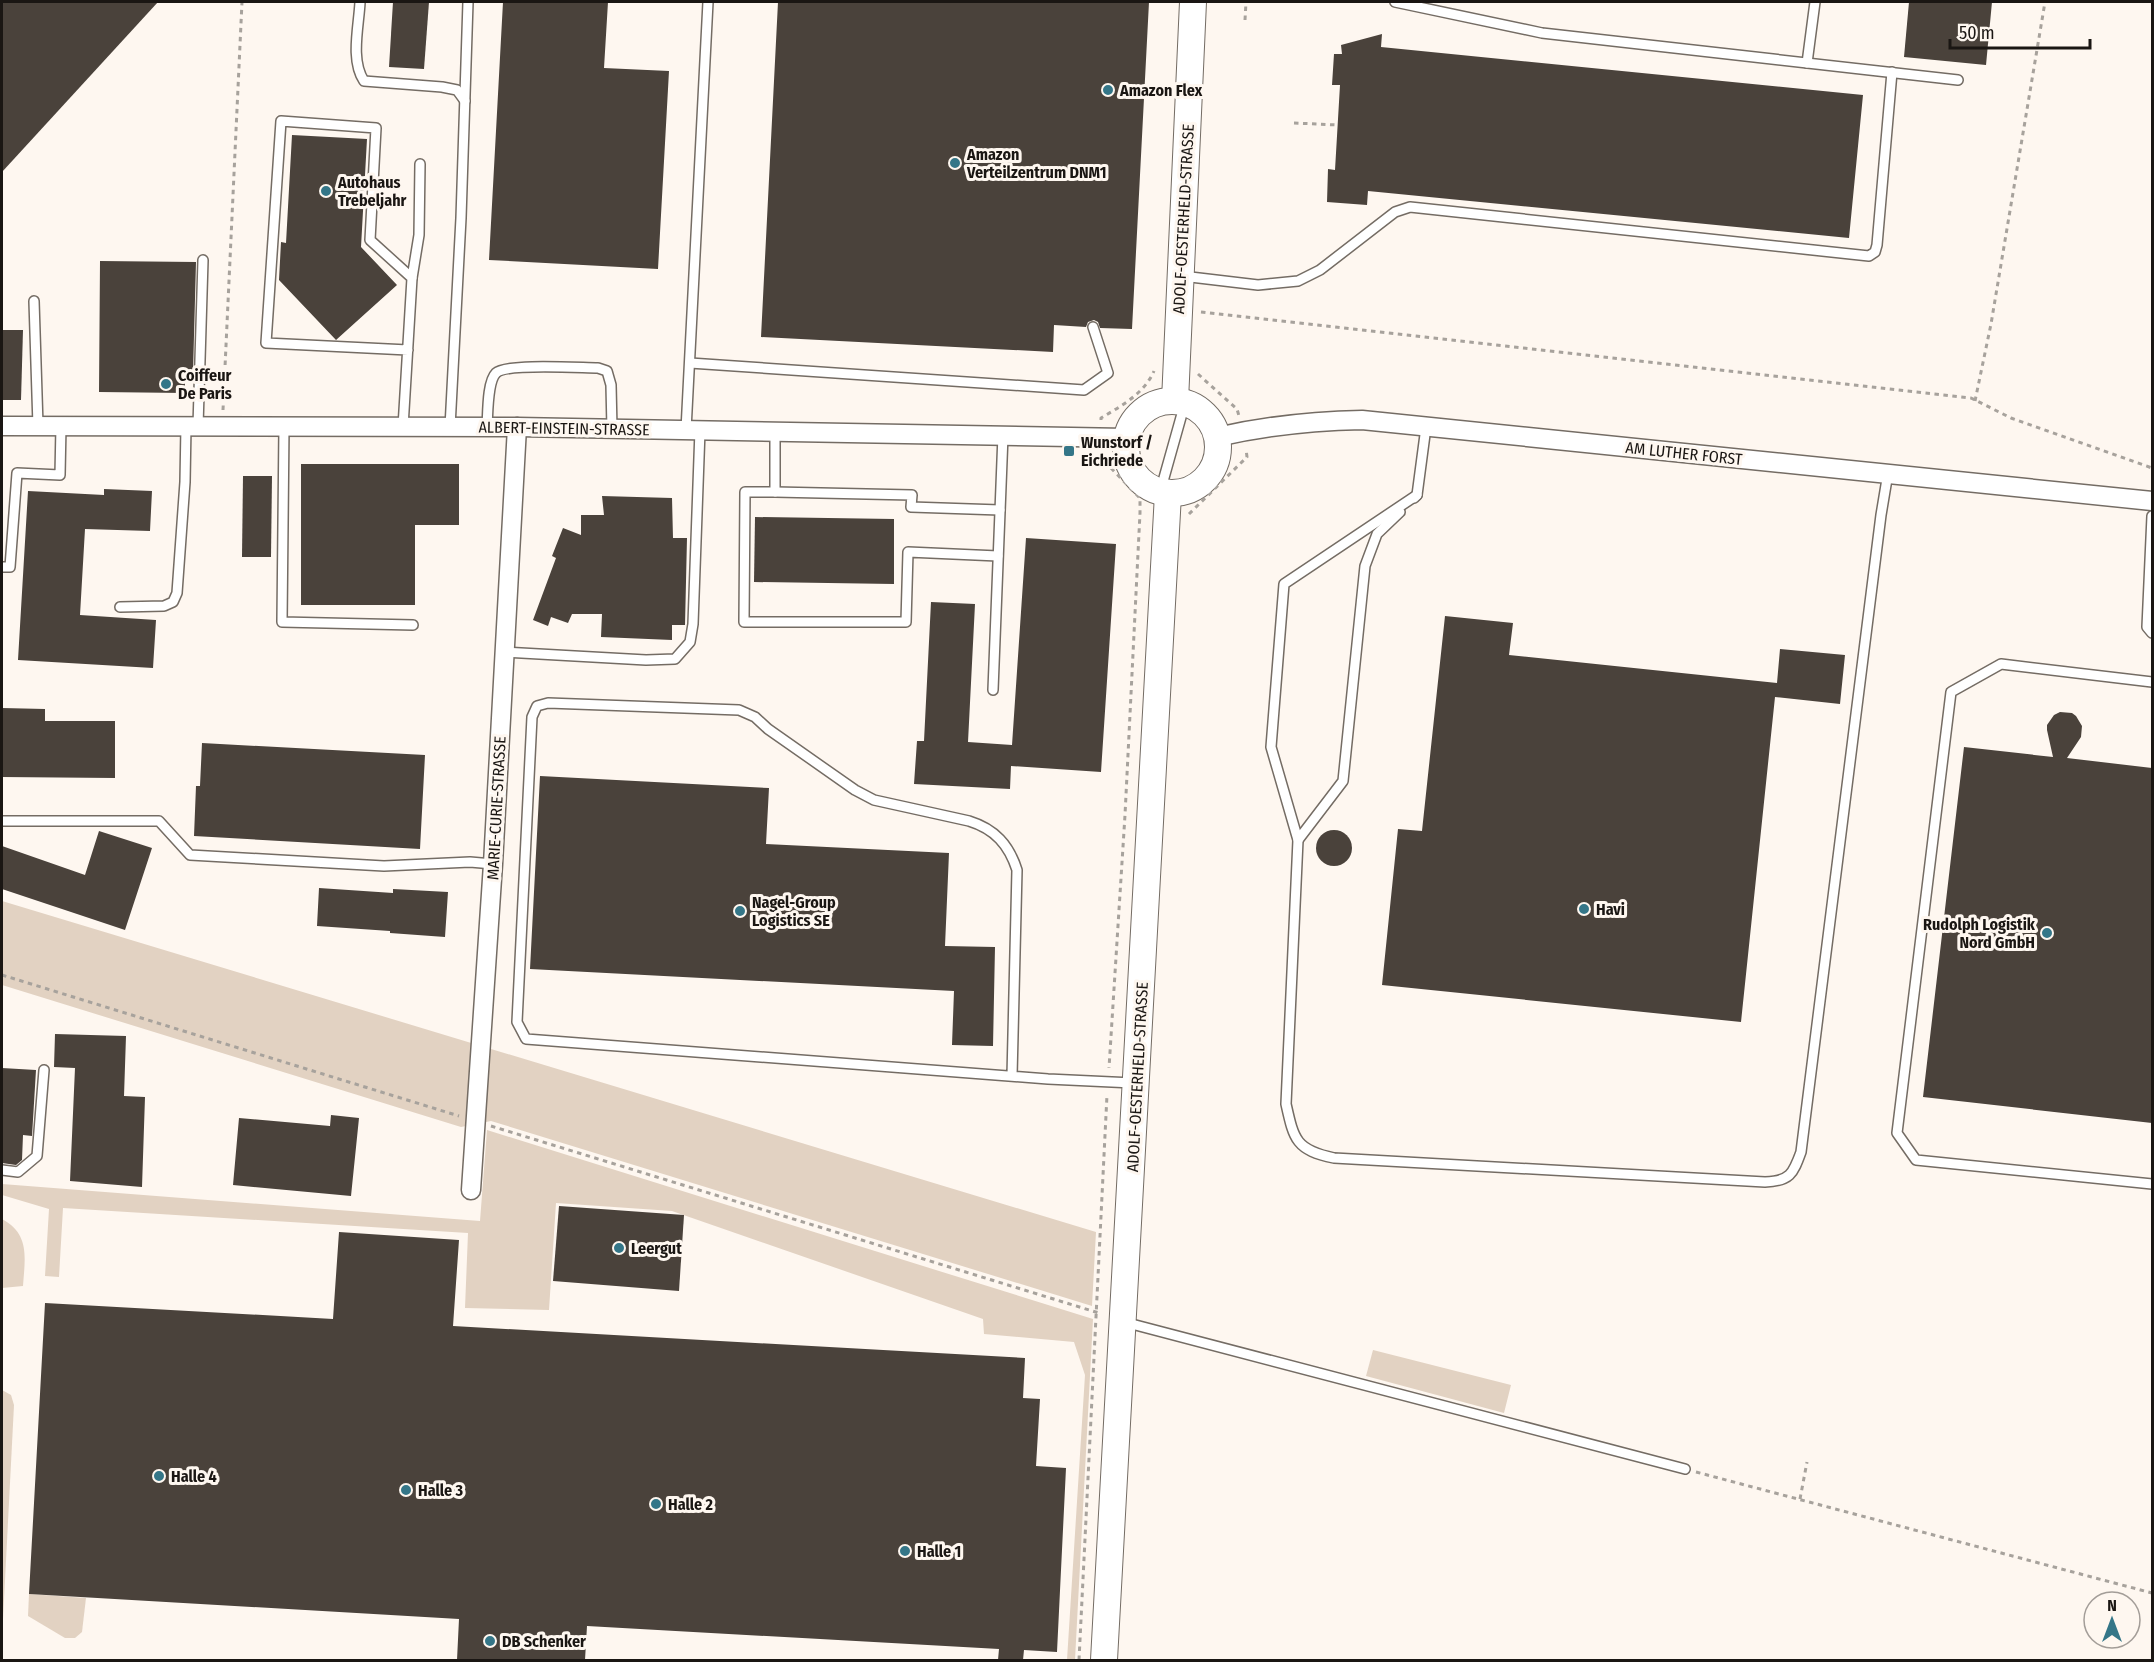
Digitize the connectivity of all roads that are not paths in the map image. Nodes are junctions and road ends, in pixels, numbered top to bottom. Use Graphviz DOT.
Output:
graph roads {
  1 [pos="360,2"];
  2 [pos="468,2"];
  3 [pos="708,2"];
  4 [pos="1193,2"];
  5 [pos="1395,2"];
  6 [pos="1815,2"];
  7 [pos="1807,63"];
  8 [pos="1892,72"];
  9 [pos="1958,80"];
  10 [pos="465,101"];
  11 [pos="420,164"];
  12 [pos="202,260"];
  13 [pos="1180,275"];
  14 [pos="412,279"];
  15 [pos="34,301"];
  16 [pos="1093,327"];
  17 [pos="408,350"];
  18 [pos="690,363"];
  19 [pos="1180,402"];
  20 [pos="2,426"];
  21 [pos="38,426"];
  22 [pos="61,426"];
  23 [pos="192,426"];
  24 [pos="284,426"];
  25 [pos="403,427"];
  26 [pos="450,427"];
  27 [pos="487,427"];
  28 [pos="517,427"];
  29 [pos="1426,427"];
  30 [pos="612,429"];
  31 [pos="693,430"];
  32 [pos="775,431"];
  33 [pos="1003,435"];
  34 [pos="1217,437"];
  35 [pos="1126,438"];
  36 [pos="1888,473"];
  37 [pos="776,492"];
  38 [pos="1164,493"];
  39 [pos="1417,495"];
  40 [pos="2152,501"];
  41 [pos="1000,510"];
  42 [pos="2152,516"];
  43 [pos="998,556"];
  44 [pos="2152,564"];
  45 [pos="2,567"];
  46 [pos="120,607"];
  47 [pos="413,625"];
  48 [pos="2152,633"];
  49 [pos="505,652"];
  50 [pos="2152,682"];
  51 [pos="993,690"];
  52 [pos="2,821"];
  53 [pos="1298,840"];
  54 [pos="493,864"];
  55 [pos="44,1070"];
  56 [pos="1012,1076"];
  57 [pos="1137,1084"];
  58 [pos="2,1170"];
  59 [pos="2152,1185"];
  60 [pos="471,1190"];
  61 [pos="1123,1322"];
  62 [pos="1685,1469"];
  63 [pos="1104,1660"];
  1 -- 10 [label="lane"];
  2 -- 10 [label="lane"];
  3 -- 18 [label="lane"];
  4 -- 13 [label="street, ADOLF-OESTERHELD-STRASSE"];
  5 -- 7 [label="lane"];
  6 -- 7 [label="lane"];
  7 -- 8 [label="lane"];
  8 -- 9 [label="lane"];
  8 -- 13 [label="lane"];
  10 -- 26 [label="lane"];
  11 -- 14 [label="lane"];
  12 -- 23 [label="lane"];
  13 -- 19 [label="street, ADOLF-OESTERHELD-STRASSE"];
  14 -- 17 [label="lane"];
  14 -- 17 [label="lane"];
  15 -- 21 [label="lane"];
  16 -- 18 [label="lane"];
  17 -- 25 [label="lane"];
  18 -- 31 [label="lane"];
  19 -- 34 [label="street"];
  19 -- 35 [label="street"];
  19 -- 38 [label="lane"];
  20 -- 21 [label="street, ALBERT-EINSTEIN-STRASSE"];
  21 -- 22 [label="street, ALBERT-EINSTEIN-STRASSE"];
  22 -- 23 [label="street, ALBERT-EINSTEIN-STRASSE"];
  22 -- 45 [label="lane"];
  23 -- 24 [label="street, ALBERT-EINSTEIN-STRASSE"];
  23 -- 46 [label="lane"];
  24 -- 25 [label="street, ALBERT-EINSTEIN-STRASSE"];
  24 -- 47 [label="lane"];
  25 -- 26 [label="street, ALBERT-EINSTEIN-STRASSE"];
  26 -- 27 [label="street, ALBERT-EINSTEIN-STRASSE"];
  27 -- 28 [label="street, ALBERT-EINSTEIN-STRASSE"];
  27 -- 30 [label="lane"];
  28 -- 30 [label="street, ALBERT-EINSTEIN-STRASSE"];
  28 -- 49 [label="street, MARIE-CURIE-STRASSE"];
  29 -- 34 [label="street, AM LUTHER FORST"];
  29 -- 36 [label="street, AM LUTHER FORST"];
  29 -- 39 [label="lane"];
  30 -- 31 [label="street, ALBERT-EINSTEIN-STRASSE"];
  31 -- 32 [label="street, ALBERT-EINSTEIN-STRASSE"];
  31 -- 49 [label="lane"];
  32 -- 33 [label="street, ALBERT-EINSTEIN-STRASSE"];
  32 -- 37 [label="lane"];
  33 -- 35 [label="street, ALBERT-EINSTEIN-STRASSE"];
  33 -- 41 [label="lane"];
  34 -- 38 [label="street"];
  35 -- 38 [label="street"];
  36 -- 40 [label="street, AM LUTHER FORST"];
  36 -- 53 [label="lane"];
  37 -- 41 [label="lane"];
  37 -- 43 [label="lane"];
  38 -- 57 [label="street, ADOLF-OESTERHELD-STRASSE"];
  39 -- 53 [label="lane"];
  39 -- 53 [label="lane"];
  41 -- 43 [label="lane"];
  42 -- 44 [label="lane"];
  43 -- 51 [label="lane"];
  44 -- 48 [label="lane"];
  49 -- 54 [label="street, MARIE-CURIE-STRASSE"];
  50 -- 59 [label="lane"];
  52 -- 54 [label="lane"];
  54 -- 60 [label="street, MARIE-CURIE-STRASSE"];
  55 -- 58 [label="lane"];
  56 -- 56 [label="lane"];
  56 -- 57 [label="lane"];
  57 -- 61 [label="street, ADOLF-OESTERHELD-STRASSE"];
  61 -- 62 [label="lane"];
  61 -- 63 [label="street, ADOLF-OESTERHELD-STRASSE"];
}
